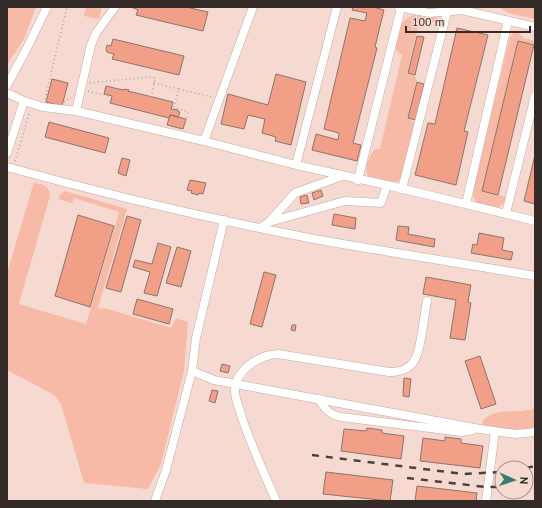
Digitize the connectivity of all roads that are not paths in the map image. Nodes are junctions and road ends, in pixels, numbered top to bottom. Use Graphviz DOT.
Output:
graph roads {
  1 [pos="47,7"];
  2 [pos="115,7"];
  3 [pos="252,7"];
  4 [pos="337,7"];
  5 [pos="400,7"];
  6 [pos="447,12"];
  7 [pos="508,21"];
  8 [pos="535,27"];
  9 [pos="7,85"];
  10 [pos="7,93"];
  11 [pos="535,96"];
  12 [pos="24,101"];
  13 [pos="76,111"];
  14 [pos="204,141"];
  15 [pos="7,153"];
  16 [pos="296,165"];
  17 [pos="10,168"];
  18 [pos="343,176"];
  19 [pos="358,180"];
  20 [pos="387,185"];
  21 [pos="402,189"];
  22 [pos="466,204"];
  23 [pos="506,213"];
  24 [pos="224,220"];
  25 [pos="535,221"];
  26 [pos="269,222"];
  27 [pos="260,228"];
  28 [pos="535,276"];
  29 [pos="427,301"];
  30 [pos="192,371"];
  31 [pos="236,383"];
  32 [pos="319,399"];
  33 [pos="480,429"];
  34 [pos="495,431"];
  35 [pos="535,432"];
  36 [pos="156,501"];
  37 [pos="276,501"];
  38 [pos="486,501"];
  1 -- 9 [label="street"];
  2 -- 13 [label="street"];
  3 -- 14 [label="street"];
  4 -- 16 [label="street"];
  5 -- 6 [label="street"];
  5 -- 19 [label="street"];
  6 -- 7 [label="street"];
  6 -- 21 [label="street"];
  7 -- 8 [label="street"];
  7 -- 22 [label="street"];
  10 -- 12 [label="street"];
  11 -- 23 [label="street"];
  12 -- 13 [label="street"];
  12 -- 15 [label="street"];
  13 -- 14 [label="street"];
  14 -- 16 [label="street"];
  16 -- 18 [label="street"];
  17 -- 24 [label="street"];
  18 -- 19 [label="street"];
  18 -- 26 [label="street"];
  19 -- 20 [label="street"];
  20 -- 21 [label="street"];
  20 -- 26 [label="street"];
  21 -- 22 [label="street"];
  22 -- 23 [label="street"];
  23 -- 25 [label="street"];
  24 -- 27 [label="street"];
  24 -- 30 [label="street"];
  26 -- 27 [label="street"];
  27 -- 28 [label="street"];
  29 -- 31 [label="street"];
  30 -- 31 [label="street"];
  30 -- 36 [label="street"];
  31 -- 32 [label="street"];
  31 -- 37 [label="street"];
  32 -- 33 [label="street"];
  32 -- 33 [label="street"];
  33 -- 34 [label="street"];
  34 -- 35 [label="street"];
  34 -- 38 [label="street"];
}
